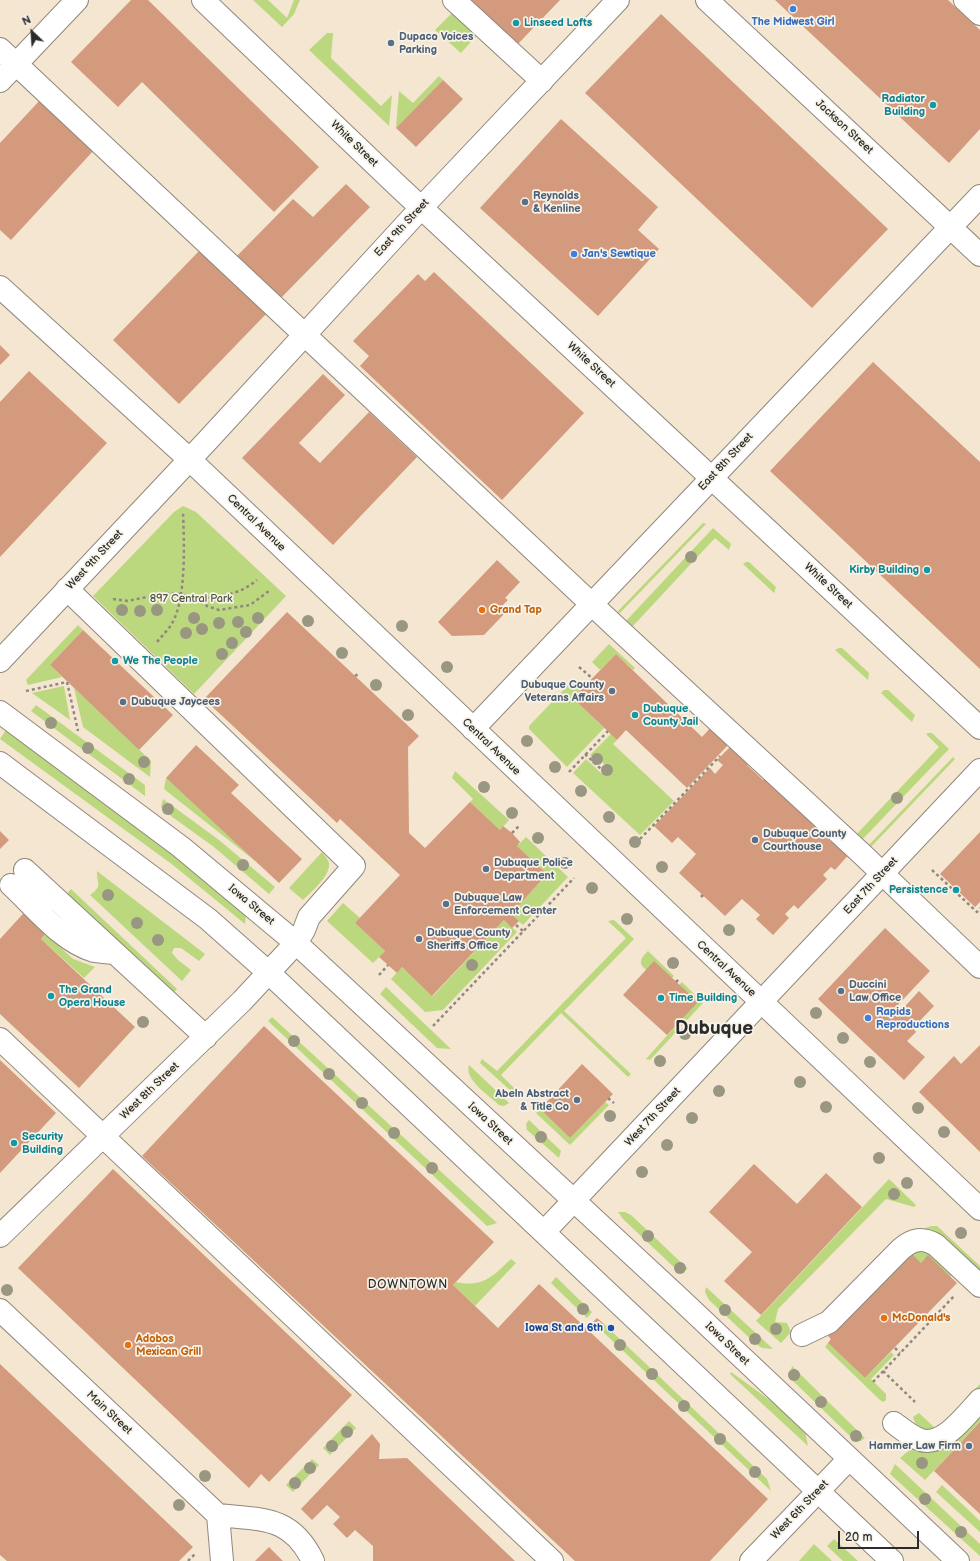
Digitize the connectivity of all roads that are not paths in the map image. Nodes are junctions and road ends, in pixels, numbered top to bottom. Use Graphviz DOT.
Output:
graph roads {
  1 [pos="77,0"];
  2 [pos="203,0"];
  3 [pos="454,0"];
  4 [pos="618,0"];
  5 [pos="707,0"];
  6 [pos="965,0"];
  7 [pos="980,14"];
  8 [pos="0,49"];
  9 [pos="16,64"];
  10 [pos="0,81"];
  11 [pos="542,81"];
  12 [pos="980,196"];
  13 [pos="422,207"];
  14 [pos="951,226"];
  15 [pos="980,255"];
  16 [pos="0,287"];
  17 [pos="305,334"];
  18 [pos="190,459"];
  19 [pos="712,477"];
  20 [pos="67,589"];
  21 [pos="592,604"];
  22 [pos="0,661"];
  23 [pos="0,712"];
  24 [pos="980,728"];
  25 [pos="473,729"];
  26 [pos="0,763"];
  27 [pos="980,770"];
  28 [pos="883,874"];
  29 [pos="18,878"];
  30 [pos="296,943"];
  31 [pos="980,967"];
  32 [pos="268,973"];
  33 [pos="761,1002"];
  34 [pos="206,1037"];
  35 [pos="0,1039"];
  36 [pos="102,1137"];
  37 [pos="573,1201"];
  38 [pos="980,1209"];
  39 [pos="544,1232"];
  40 [pos="0,1236"];
  41 [pos="970,1288"];
  42 [pos="0,1310"];
  43 [pos="802,1335"];
  44 [pos="980,1400"];
  45 [pos="894,1423"];
  46 [pos="849,1459"];
  47 [pos="818,1491"];
  48 [pos="218,1516"];
  49 [pos="222,1561"];
  50 [pos="313,1561"];
  51 [pos="552,1561"];
  52 [pos="751,1561"];
  53 [pos="892,1561"];
  54 [pos="958,1561"];
  1 -- 9 [label="street"];
  2 -- 13 [label="street, White Street"];
  3 -- 11 [label="street"];
  4 -- 11 [label="street, East 9th Street"];
  5 -- 14 [label="street, Jackson Street"];
  6 -- 7 [label="street"];
  8 -- 9 [label="street"];
  9 -- 10 [label="street"];
  9 -- 17 [label="street"];
  11 -- 13 [label="street, East 9th Street"];
  12 -- 14 [label="street, East 8th Street"];
  13 -- 17 [label="street, East 9th Street"];
  13 -- 19 [label="street, White Street"];
  14 -- 15 [label="street, Jackson Street"];
  14 -- 19 [label="street, East 8th Street"];
  16 -- 18 [label="street, Central Avenue"];
  17 -- 18 [label="street, East 9th Street"];
  17 -- 21 [label="street"];
  18 -- 20 [label="street, West 9th Street"];
  18 -- 25 [label="street, Central Avenue"];
  19 -- 21 [label="street, East 8th Street"];
  19 -- 24 [label="street, White Street"];
  20 -- 22 [label="street, West 9th Street"];
  20 -- 30 [label="street, West 8th Street"];
  21 -- 25 [label="street, East 8th Street"];
  21 -- 28 [label="street"];
  23 -- 30 [label="street, Iowa Street"];
  25 -- 33 [label="street, Central Avenue"];
  26 -- 32 [label="street"];
  27 -- 28 [label="street, East 7th Street"];
  28 -- 31 [label="street"];
  28 -- 33 [label="street, East 7th Street"];
  29 -- 34 [label="street"];
  30 -- 32 [label="street, West 8th Street"];
  30 -- 37 [label="street, Iowa Street"];
  32 -- 34 [label="street, West 8th Street"];
  32 -- 39 [label="street"];
  33 -- 37 [label="street, West 7th Street"];
  33 -- 38 [label="street, Central Avenue"];
  34 -- 36 [label="street, West 8th Street"];
  35 -- 36 [label="street"];
  36 -- 40 [label="street, West 8th Street"];
  36 -- 51 [label="street"];
  37 -- 39 [label="street, West 7th Street"];
  37 -- 46 [label="street, Iowa Street"];
  39 -- 47 [label="street"];
  41 -- 43 [label="street"];
  42 -- 48 [label="street, Main Street"];
  44 -- 45 [label="street"];
  46 -- 47 [label="street, West 6th Street"];
  46 -- 54 [label="street, Iowa Street"];
  47 -- 52 [label="street, West 6th Street"];
  47 -- 53 [label="street"];
  48 -- 49 [label="street"];
  48 -- 50 [label="street"];
}
